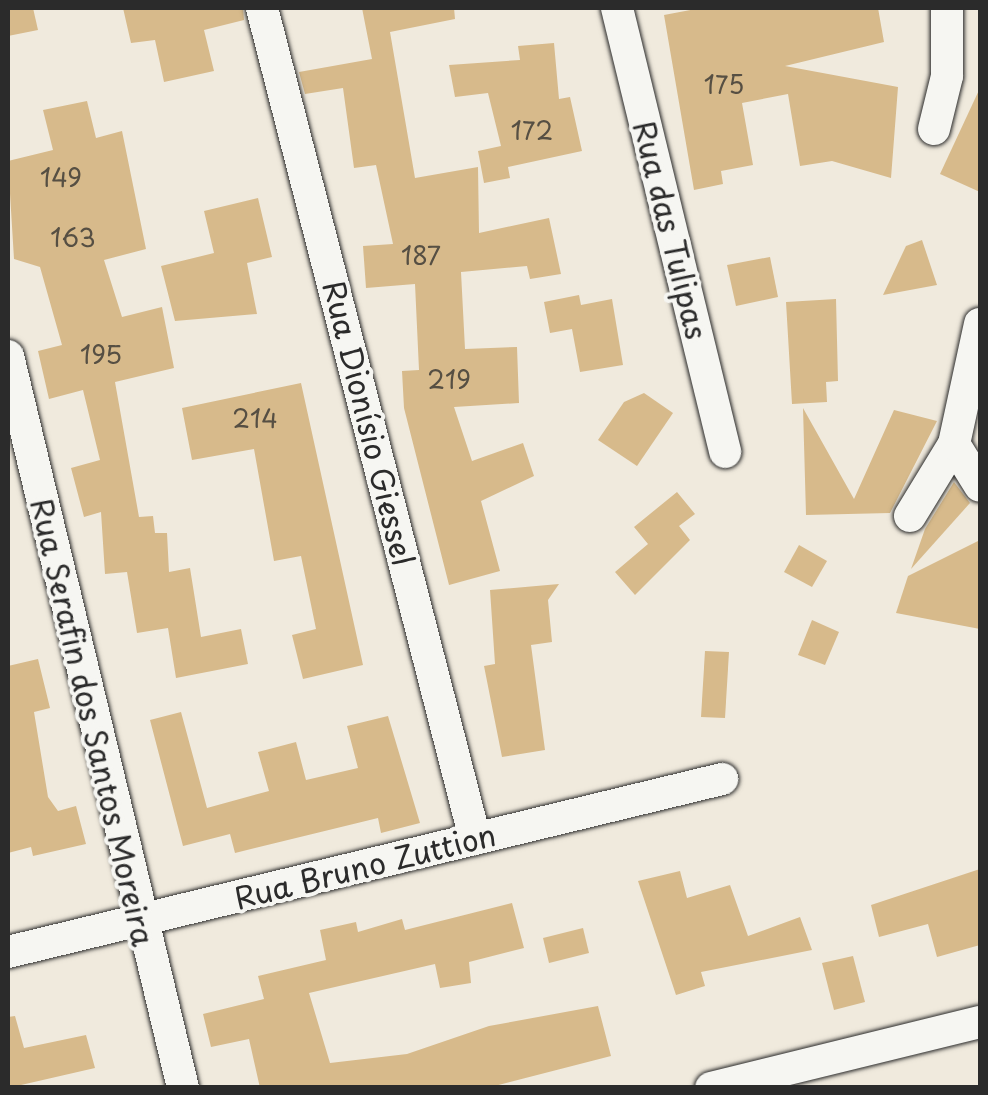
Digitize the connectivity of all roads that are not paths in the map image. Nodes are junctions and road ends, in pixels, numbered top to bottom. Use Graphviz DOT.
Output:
graph roads {
  1 [pos="262,8"];
  2 [pos="617,8"];
  3 [pos="947,8"];
  4 [pos="934,128"];
  5 [pos="980,324"];
  6 [pos="8,356"];
  7 [pos="954,444"];
  8 [pos="725,452"];
  9 [pos="980,486"];
  10 [pos="910,516"];
  11 [pos="722,779"];
  12 [pos="475,839"];
  13 [pos="139,920"];
  14 [pos="8,952"];
  15 [pos="980,1022"];
  16 [pos="183,1088"];
  17 [pos="711,1088"];
  1 -- 12 [label="street, Rua Dionísio Giessel"];
  2 -- 8 [label="street, Rua das Tulipas"];
  3 -- 4 [label="street"];
  5 -- 7 [label="street"];
  6 -- 13 [label="street, Rua Serafin dos Santos Moreira"];
  7 -- 9 [label="street"];
  7 -- 10 [label="street"];
  11 -- 12 [label="street, Rua Bruno Zuttion"];
  12 -- 13 [label="street, Rua Bruno Zuttion"];
  13 -- 14 [label="street, Rua Bruno Zuttion"];
  13 -- 16 [label="street, Rua Serafin dos Santos Moreira"];
  15 -- 17 [label="street"];
}
